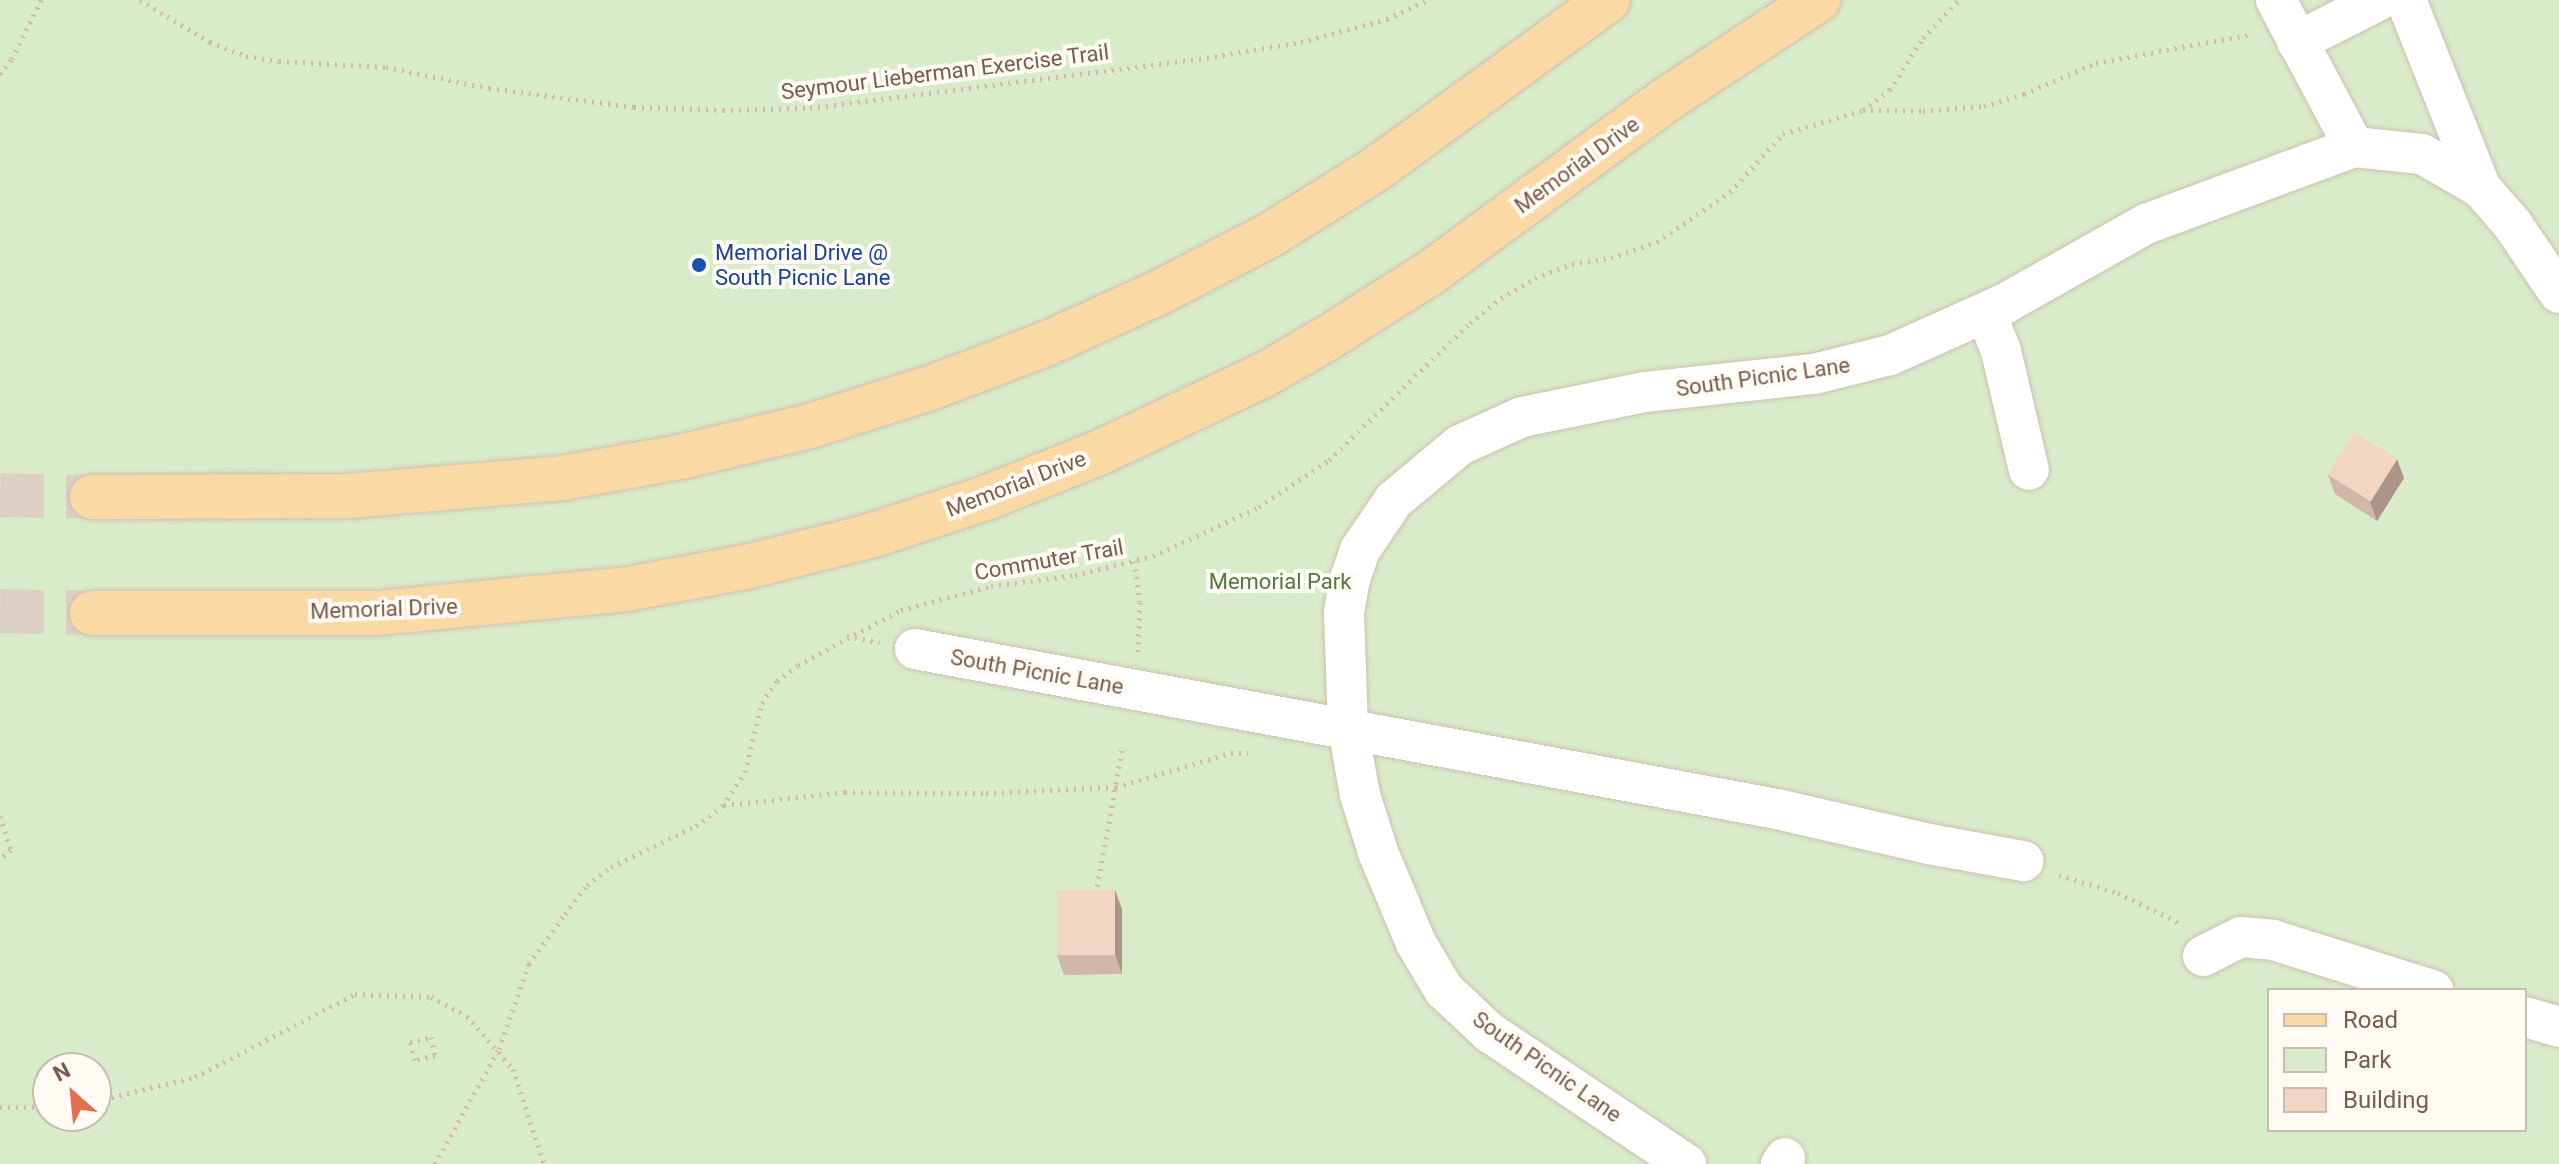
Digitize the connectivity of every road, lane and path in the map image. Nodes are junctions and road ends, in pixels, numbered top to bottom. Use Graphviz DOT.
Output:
graph roads {
  1 [pos="41,0"];
  2 [pos="140,0"];
  3 [pos="1428,0"];
  4 [pos="1608,0"];
  5 [pos="1818,0"];
  6 [pos="1959,0"];
  7 [pos="2276,0"];
  8 [pos="2379,0"];
  9 [pos="2406,0"];
  10 [pos="2297,42"];
  11 [pos="1,69"];
  12 [pos="1863,110"];
  13 [pos="2354,147"];
  14 [pos="2481,188"];
  15 [pos="2559,293"];
  16 [pos="1986,313"];
  17 [pos="2029,470"];
  18 [pos="92,497"];
  19 [pos="1134,561"];
  20 [pos="92,613"];
  21 [pos="915,649"];
  22 [pos="1137,660"];
  23 [pos="1348,728"];
  24 [pos="1122,749"];
  25 [pos="1259,752"];
  26 [pos="1116,787"];
  27 [pos="723,806"];
  28 [pos="0,816"];
  29 [pos="0,859"];
  30 [pos="2023,861"];
  31 [pos="1096,896"];
  32 [pos="2203,956"];
  33 [pos="2427,988"];
  34 [pos="2527,1018"];
  35 [pos="2559,1027"];
  36 [pos="410,1042"];
  37 [pos="499,1049"];
  38 [pos="112,1097"];
  39 [pos="0,1107"];
  40 [pos="32,1107"];
  41 [pos="435,1164"];
  42 [pos="544,1164"];
  43 [pos="1686,1164"];
  1 -- 11 [label="path"];
  2 -- 3 [label="path, Seymour Lieberman Exercise Trail"];
  4 -- 18 [label="main road"];
  5 -- 20 [label="main road, Memorial Drive"];
  6 -- 12 [label="path, Commuter Trail"];
  7 -- 10 [label="street"];
  8 -- 10 [label="street"];
  9 -- 14 [label="street, South Picnic Lane"];
  10 -- 12 [label="path"];
  10 -- 13 [label="street"];
  12 -- 19 [label="path, Commuter Trail"];
  13 -- 14 [label="street, South Picnic Lane"];
  13 -- 16 [label="street, South Picnic Lane"];
  14 -- 15 [label="street, South Picnic Lane"];
  16 -- 17 [label="street"];
  16 -- 23 [label="street, South Picnic Lane"];
  19 -- 22 [label="path"];
  19 -- 27 [label="path, Commuter Trail"];
  21 -- 23 [label="street, South Picnic Lane"];
  23 -- 30 [label="street, South Picnic Lane"];
  23 -- 43 [label="street, South Picnic Lane"];
  24 -- 26 [label="path"];
  25 -- 26 [label="path"];
  26 -- 27 [label="path"];
  26 -- 31 [label="path"];
  27 -- 37 [label="path, Commuter Trail"];
  28 -- 29 [label="path"];
  30 -- 32 [label="path"];
  32 -- 33 [label="street"];
  34 -- 35 [label="street"];
  36 -- 36 [label="path"];
  37 -- 38 [label="path"];
  37 -- 41 [label="path, Commuter Trail"];
  37 -- 42 [label="path"];
  39 -- 40 [label="path"];
}
